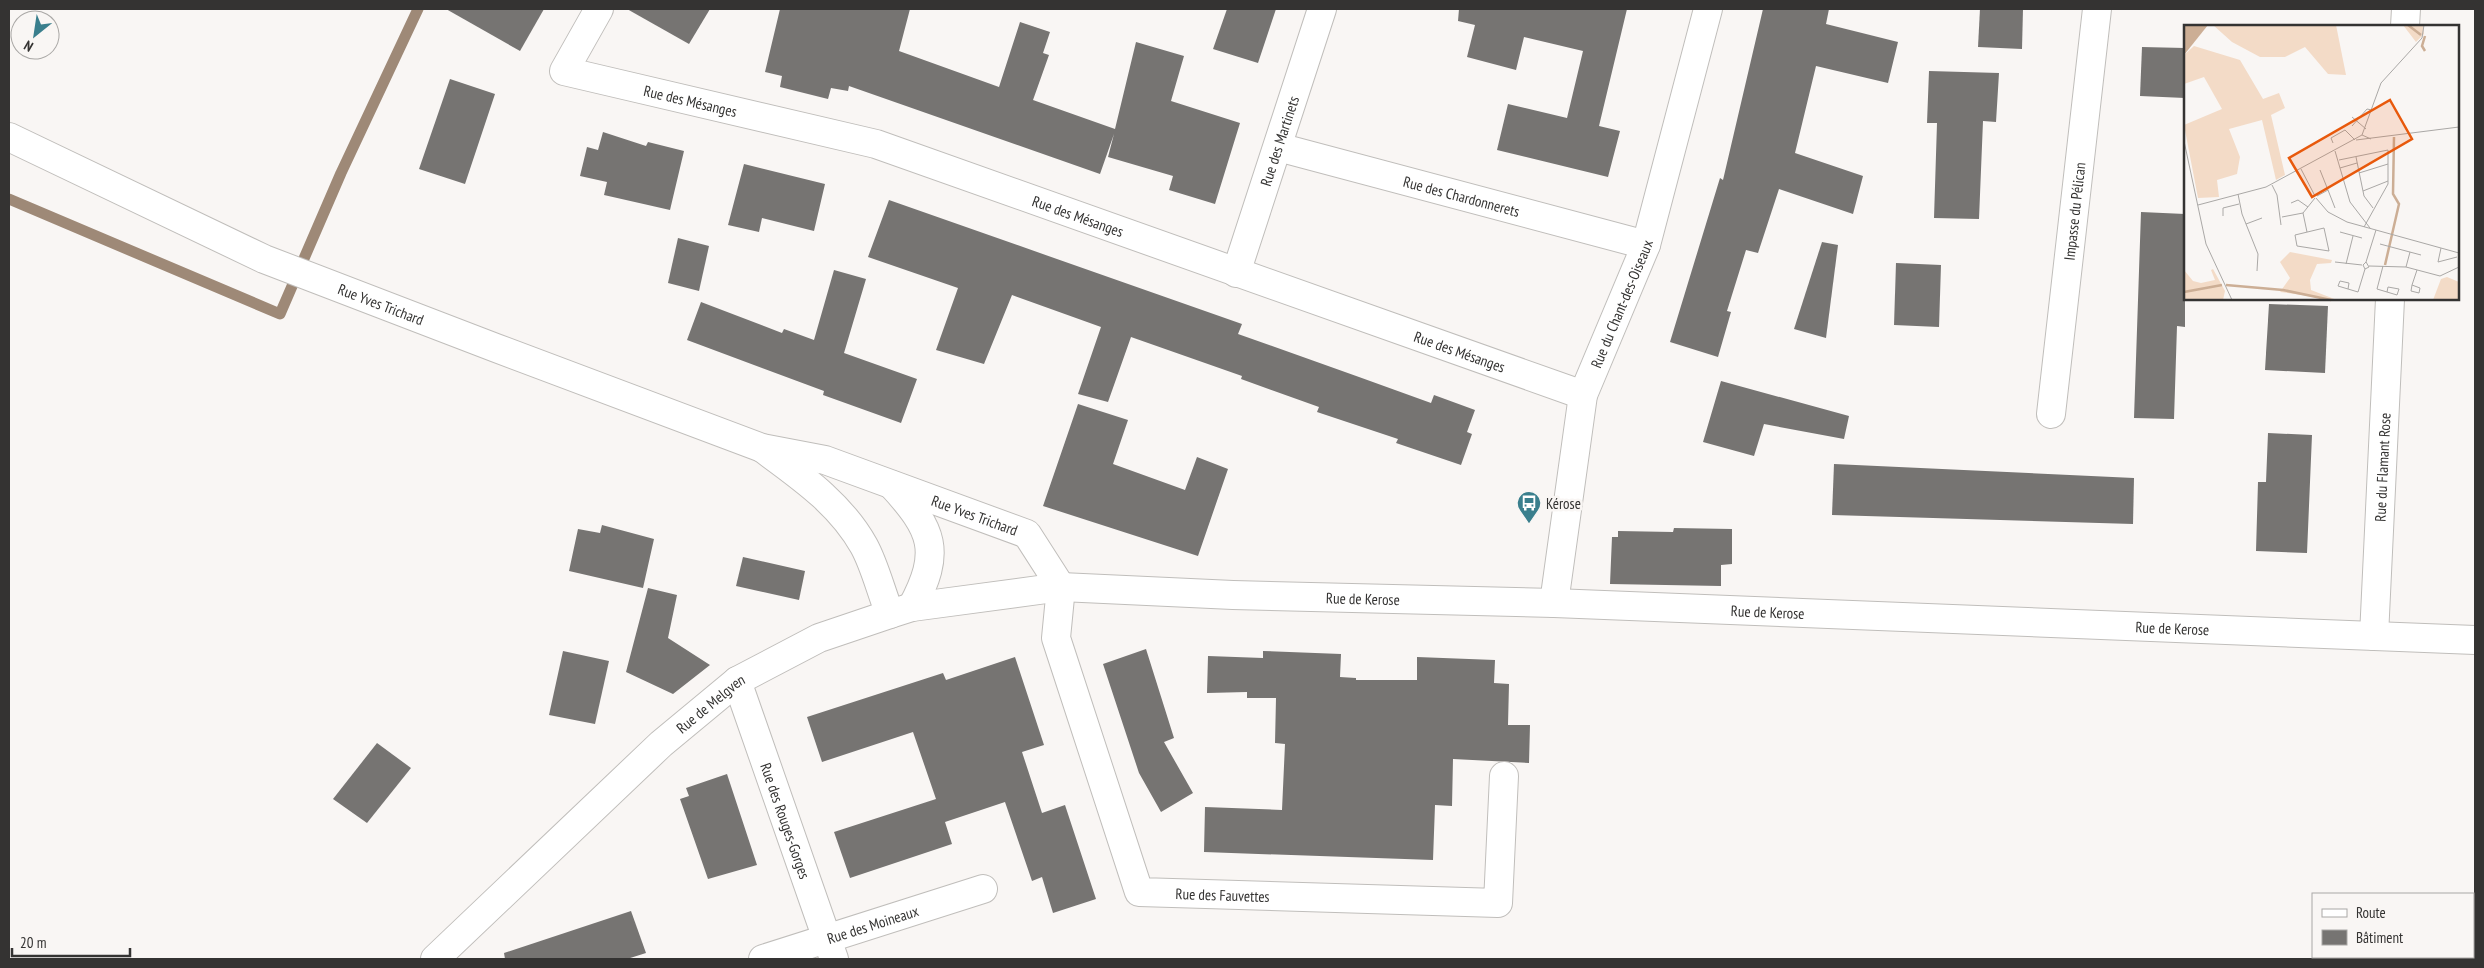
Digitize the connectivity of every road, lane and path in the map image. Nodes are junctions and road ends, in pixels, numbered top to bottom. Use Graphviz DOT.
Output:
graph roads {
  1 [pos="599,9"];
  2 [pos="1322,9"];
  3 [pos="1708,9"];
  4 [pos="2097,9"];
  5 [pos="2406,9"];
  6 [pos="2405,25"];
  7 [pos="9,138"];
  8 [pos="1278,147"];
  9 [pos="1646,245"];
  10 [pos="1236,273"];
  11 [pos="2390,300"];
  12 [pos="1583,394"];
  13 [pos="2051,414"];
  14 [pos="762,448"];
  15 [pos="891,484"];
  16 [pos="1061,587"];
  17 [pos="1554,603"];
  18 [pos="901,610"];
  19 [pos="2374,636"];
  20 [pos="2475,640"];
  21 [pos="737,681"];
  22 [pos="1504,776"];
  23 [pos="983,890"];
  24 [pos="830,948"];
  25 [pos="435,959"];
  26 [pos="763,959"];
  1 -- 10 [label="street, Rue des Mésanges"];
  2 -- 8 [label="street, Rue des Martinets"];
  3 -- 9 [label="street, Rue du Chant-des-Oiseaux"];
  4 -- 13 [label="street, Impasse du Pélican"];
  5 -- 6 [label="street"];
  7 -- 14 [label="street, Rue Yves Trichard"];
  8 -- 9 [label="street, Rue des Chardonnerets"];
  8 -- 10 [label="street, Rue des Martinets"];
  9 -- 12 [label="street, Rue du Chant-des-Oiseaux"];
  10 -- 12 [label="street, Rue des Mésanges"];
  11 -- 19 [label="street, Rue du Flamant Rose"];
  12 -- 17 [label="street, Rue du Chant-des-Oiseaux"];
  14 -- 15 [label="street, Rue Yves Trichard"];
  14 -- 18 [label="street"];
  15 -- 16 [label="street, Rue Yves Trichard"];
  15 -- 18 [label="street"];
  16 -- 17 [label="street, Rue de Kerose"];
  16 -- 18 [label="street, Rue de Melgven"];
  16 -- 22 [label="street, Rue des Fauvettes"];
  17 -- 19 [label="street, Rue de Kerose"];
  18 -- 21 [label="street, Rue de Melgven"];
  19 -- 20 [label="street, Rue de Kerose"];
  21 -- 24 [label="street, Rue des Rouges-Gorges"];
  21 -- 25 [label="street, Rue de Melgven"];
  23 -- 24 [label="street, Rue des Moineaux"];
  24 -- 26 [label="street, Rue des Moineaux"];
}
